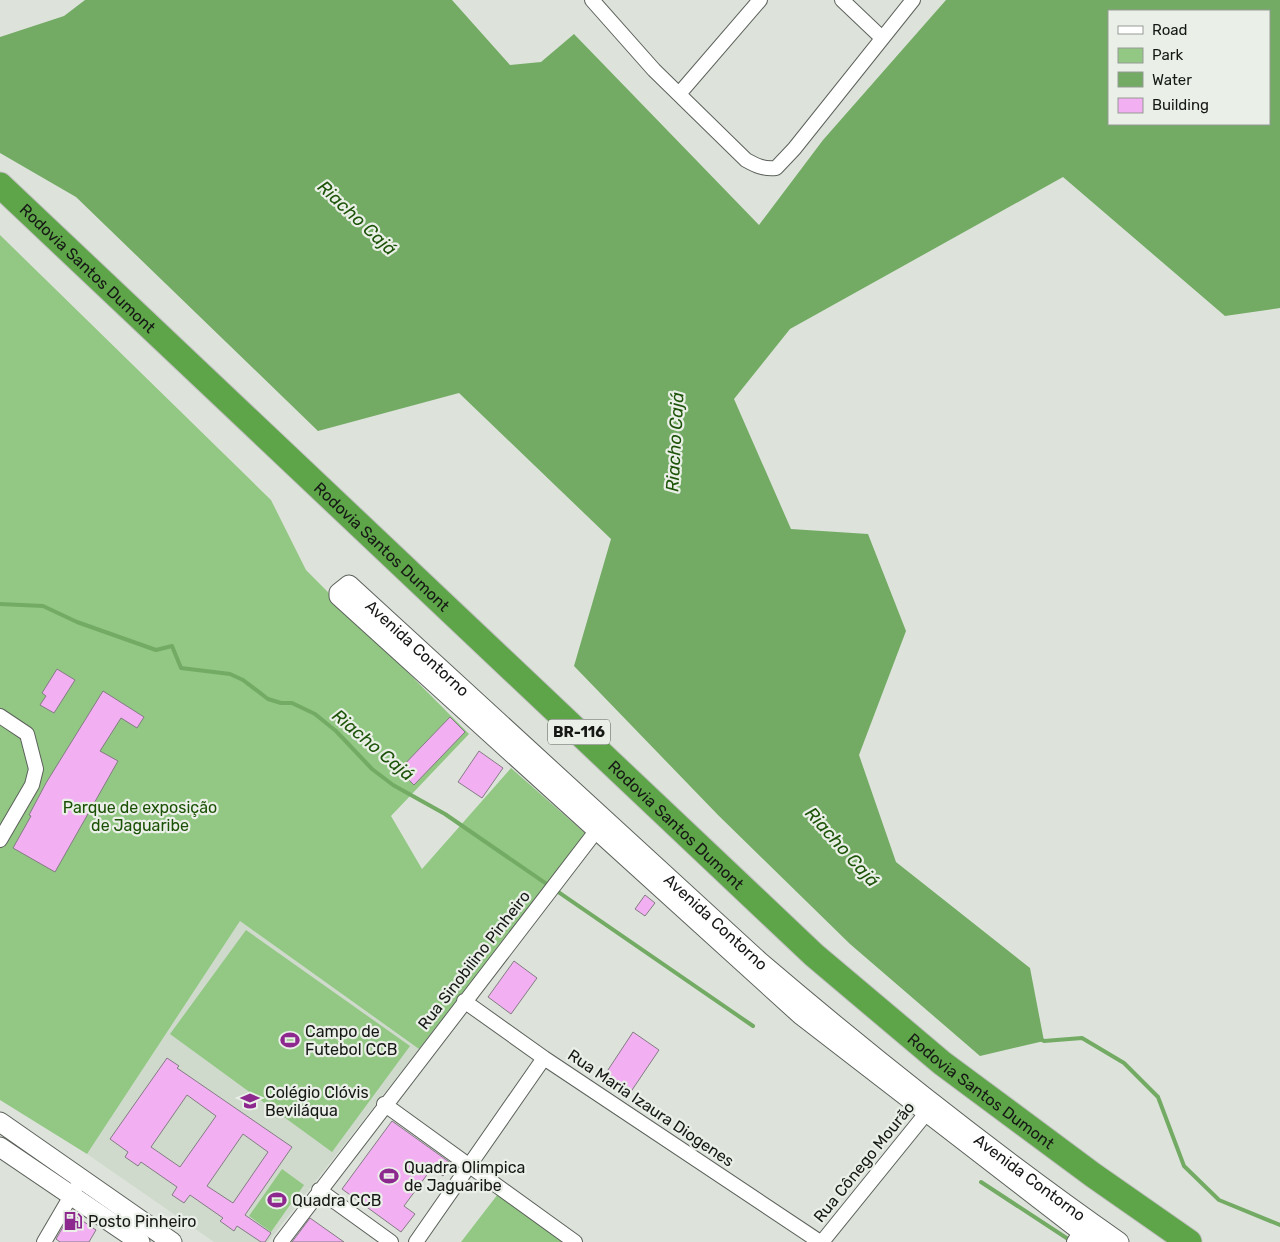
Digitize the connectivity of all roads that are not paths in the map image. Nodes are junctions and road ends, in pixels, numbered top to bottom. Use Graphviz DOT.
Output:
graph roads {
  1 [pos="760,0"];
  2 [pos="842,0"];
  3 [pos="913,0"];
  4 [pos="597,2"];
  5 [pos="882,38"];
  6 [pos="679,94"];
  7 [pos="0,185"];
  8 [pos="339,596"];
  9 [pos="0,716"];
  10 [pos="601,825"];
  11 [pos="0,840"];
  12 [pos="464,1001"];
  13 [pos="544,1058"];
  14 [pos="384,1104"];
  15 [pos="930,1108"];
  16 [pos="0,1122"];
  17 [pos="0,1147"];
  18 [pos="470,1167"];
  19 [pos="82,1178"];
  20 [pos="319,1190"];
  21 [pos="71,1195"];
  22 [pos="1084,1234"];
  23 [pos="44,1242"];
  24 [pos="140,1242"];
  25 [pos="172,1242"];
  26 [pos="281,1242"];
  27 [pos="391,1242"];
  28 [pos="416,1242"];
  29 [pos="575,1242"];
  30 [pos="821,1242"];
  31 [pos="1119,1242"];
  32 [pos="1189,1242"];
  1 -- 6 [label="street"];
  2 -- 5 [label="street"];
  3 -- 5 [label="street"];
  4 -- 6 [label="street"];
  5 -- 6 [label="street"];
  7 -- 32 [label="highway, Rodovia Santos Dumont / BR-116"];
  8 -- 10 [label="street, Avenida Contorno"];
  9 -- 11 [label="street"];
  10 -- 12 [label="street, Rua Sinobilino Pinheiro"];
  10 -- 15 [label="street, Avenida Contorno"];
  12 -- 13 [label="street, Rua Maria Izaura Diogenes"];
  12 -- 14 [label="street, Rua Sinobilino Pinheiro"];
  13 -- 18 [label="street"];
  13 -- 30 [label="street, Rua Maria Izaura Diogenes"];
  14 -- 18 [label="street"];
  14 -- 20 [label="street, Rua Sinobilino Pinheiro"];
  15 -- 22 [label="street, Avenida Contorno"];
  15 -- 30 [label="street, Rua Cônego Mourão"];
  16 -- 19 [label="street"];
  17 -- 21 [label="street"];
  18 -- 28 [label="street"];
  18 -- 29 [label="street"];
  19 -- 21 [label="street"];
  19 -- 25 [label="street"];
  20 -- 26 [label="street, Rua Sinobilino Pinheiro"];
  20 -- 27 [label="street"];
  21 -- 23 [label="street"];
  21 -- 24 [label="street"];
  22 -- 31 [label="street, Avenida Contorno"];
}
